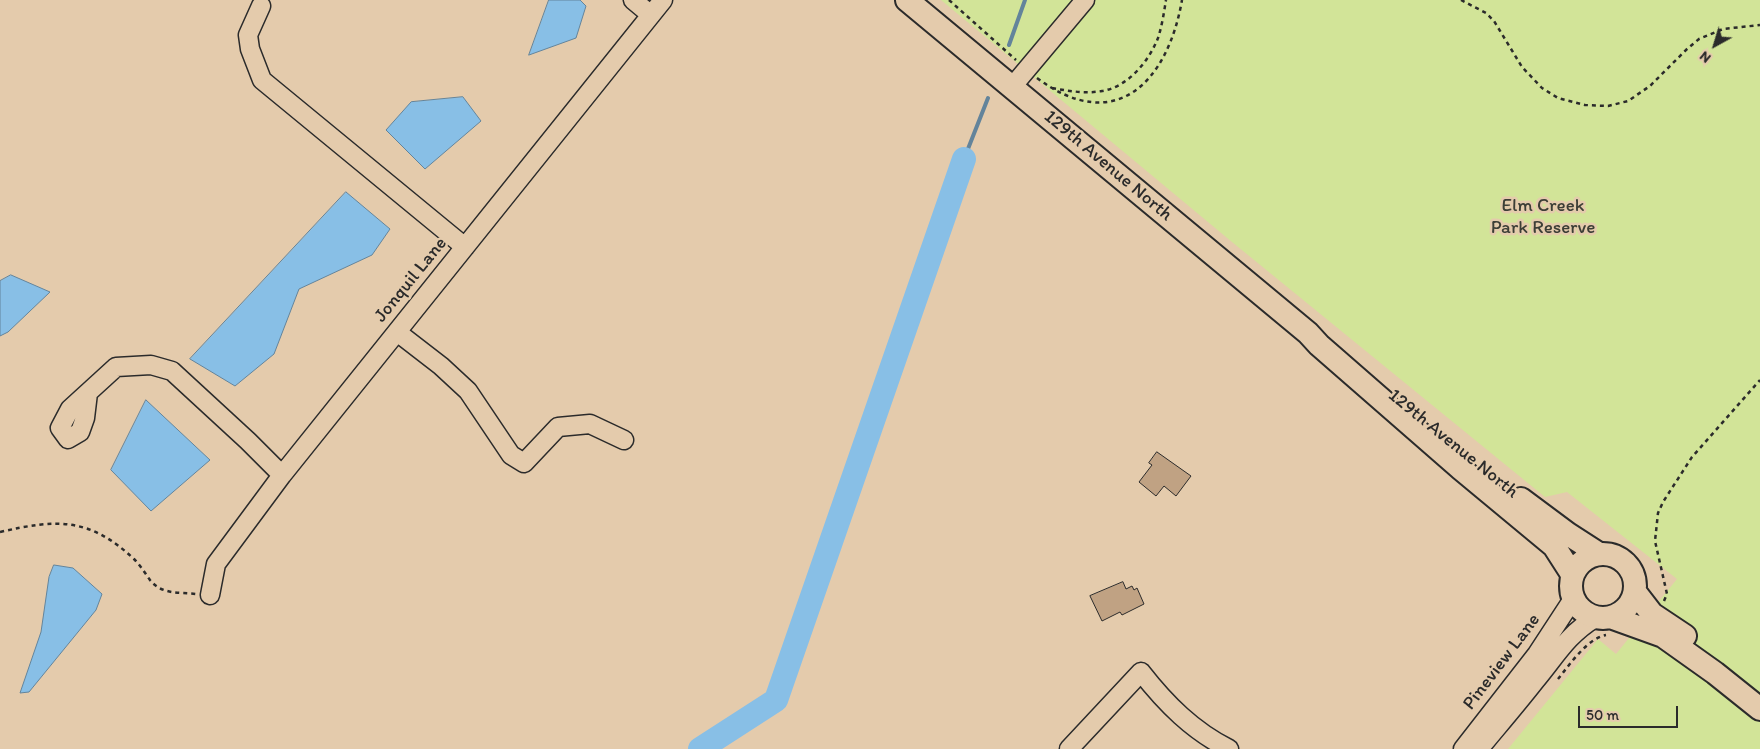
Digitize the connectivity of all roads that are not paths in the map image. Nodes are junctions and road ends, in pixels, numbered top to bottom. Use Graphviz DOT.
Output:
graph roads {
  1 [pos="633,0"];
  2 [pos="663,0"];
  3 [pos="907,0"];
  4 [pos="1085,0"];
  5 [pos="261,6"];
  6 [pos="651,15"];
  7 [pos="1019,78"];
  8 [pos="464,247"];
  9 [pos="397,332"];
  10 [pos="1308,333"];
  11 [pos="88,393"];
  12 [pos="624,440"];
  13 [pos="282,475"];
  14 [pos="1599,554"];
  15 [pos="1572,574"];
  16 [pos="1635,592"];
  17 [pos="210,594"];
  18 [pos="1573,599"];
  19 [pos="1607,623"];
  20 [pos="1760,696"];
  21 [pos="1760,709"];
  22 [pos="1070,749"];
  23 [pos="1229,749"];
  24 [pos="1463,749"];
  25 [pos="1479,749"];
  1 -- 6 [label="street"];
  2 -- 6 [label="street, Jonquil Lane"];
  3 -- 7 [label="main road, 129th Avenue North"];
  4 -- 7 [label="street"];
  5 -- 8 [label="street"];
  6 -- 8 [label="street, Jonquil Lane"];
  7 -- 10 [label="main road, 129th Avenue North"];
  8 -- 9 [label="street, Jonquil Lane"];
  9 -- 12 [label="street"];
  9 -- 13 [label="street, Jonquil Lane"];
  10 -- 14 [label="main road, 129th Avenue North"];
  10 -- 15 [label="main road, 129th Avenue North"];
  11 -- 13 [label="street"];
  13 -- 17 [label="street, Jonquil Lane"];
  14 -- 15 [label="main road"];
  14 -- 16 [label="main road"];
  15 -- 18 [label="main road"];
  16 -- 19 [label="main road"];
  16 -- 20 [label="main road"];
  18 -- 19 [label="main road"];
  18 -- 24 [label="street, Pineview Lane"];
  19 -- 21 [label="main road"];
  19 -- 25 [label="street, Pineview Lane"];
  22 -- 23 [label="street"];
}
